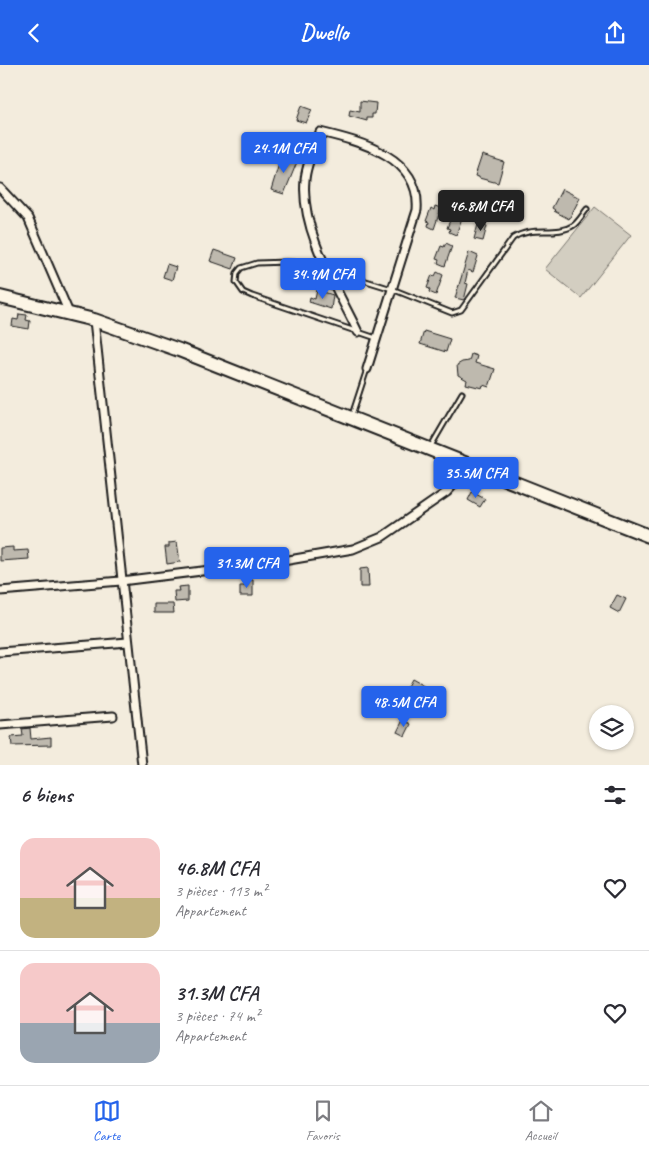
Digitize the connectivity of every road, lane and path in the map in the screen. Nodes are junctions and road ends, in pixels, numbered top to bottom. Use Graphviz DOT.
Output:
graph roads {
  1 [pos="0,188"];
  2 [pos="587,209"];
  3 [pos="328,269"];
  4 [pos="392,289"];
  5 [pos="0,297"];
  6 [pos="69,313"];
  7 [pos="94,320"];
  8 [pos="358,332"];
  9 [pos="377,338"];
  10 [pos="368,369"];
  11 [pos="462,393"];
  12 [pos="351,418"];
  13 [pos="430,449"];
  14 [pos="471,465"];
  15 [pos="649,535"];
  16 [pos="121,581"];
  17 [pos="0,591"];
  18 [pos="128,642"];
  19 [pos="0,652"];
  20 [pos="112,716"];
  21 [pos="0,725"];
  22 [pos="142,765"];
  1 -- 6 [label="street"];
  2 -- 4 [label="lane"];
  3 -- 4 [label="lane"];
  3 -- 4 [label="street"];
  3 -- 8 [label="street"];
  3 -- 8 [label="lane"];
  4 -- 9 [label="street"];
  5 -- 6 [label="highway"];
  6 -- 7 [label="highway"];
  7 -- 12 [label="highway"];
  7 -- 16 [label="street"];
  8 -- 9 [label="lane"];
  9 -- 10 [label="street"];
  10 -- 12 [label="lane"];
  11 -- 13 [label="lane"];
  12 -- 13 [label="highway"];
  13 -- 14 [label="highway"];
  14 -- 15 [label="highway"];
  14 -- 16 [label="street"];
  16 -- 17 [label="street"];
  16 -- 18 [label="street"];
  18 -- 19 [label="street"];
  18 -- 22 [label="street"];
  20 -- 21 [label="street"];
}
